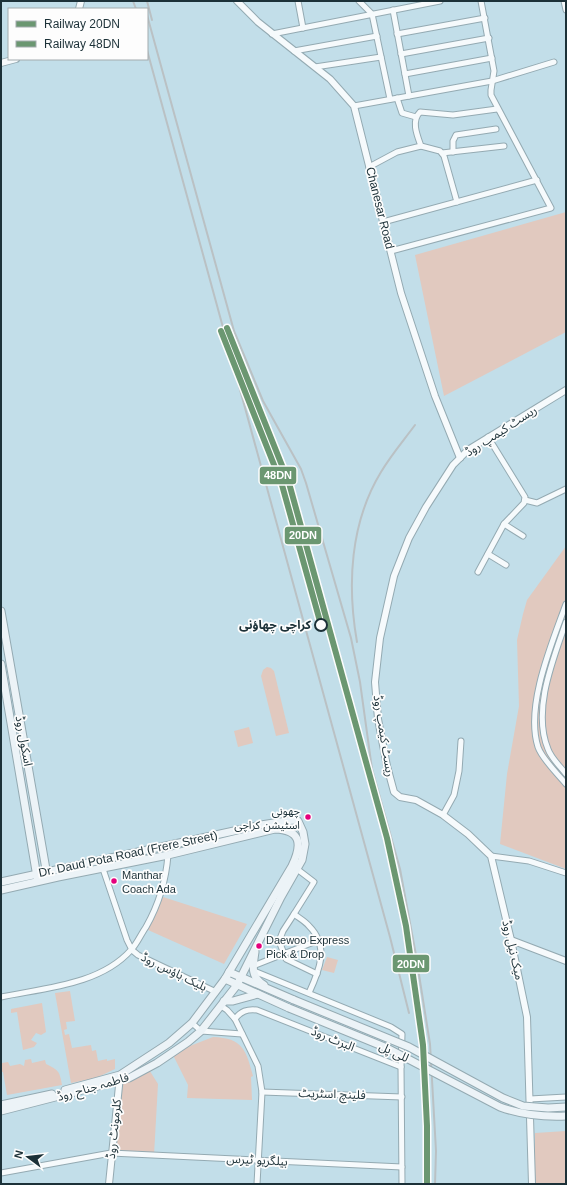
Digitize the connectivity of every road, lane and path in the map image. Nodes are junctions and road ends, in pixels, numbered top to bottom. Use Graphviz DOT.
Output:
graph roads {
  1 [pos="237,1"];
  2 [pos="298,1"];
  3 [pos="359,1"];
  4 [pos="440,1"];
  5 [pos="481,1"];
  6 [pos="564,1"];
  7 [pos="393,10"];
  8 [pos="566,10"];
  9 [pos="372,14"];
  10 [pos="485,18"];
  11 [pos="303,28"];
  12 [pos="272,34"];
  13 [pos="397,34"];
  14 [pos="377,36"];
  15 [pos="489,38"];
  16 [pos="294,51"];
  17 [pos="401,54"];
  18 [pos="381,57"];
  19 [pos="492,58"];
  20 [pos="12,60"];
  21 [pos="554,62"];
  22 [pos="1,63"];
  23 [pos="315,67"];
  24 [pos="405,74"];
  25 [pos="492,81"];
  26 [pos="409,96"];
  27 [pos="397,98"];
  28 [pos="390,99"];
  29 [pos="354,106"];
  30 [pos="497,109"];
  31 [pos="416,117"];
  32 [pos="496,128"];
  33 [pos="421,146"];
  34 [pos="504,146"];
  35 [pos="453,152"];
  36 [pos="442,153"];
  37 [pos="369,167"];
  38 [pos="537,180"];
  39 [pos="457,202"];
  40 [pos="384,222"];
  41 [pos="390,251"];
  42 [pos="566,390"];
  43 [pos="488,437"];
  44 [pos="460,458"];
  45 [pos="566,489"];
  46 [pos="525,500"];
  47 [pos="504,524"];
  48 [pos="523,536"];
  49 [pos="488,554"];
  50 [pos="506,565"];
  51 [pos="478,572"];
  52 [pos="566,604"];
  53 [pos="1,611"];
  54 [pos="566,622"];
  55 [pos="1,664"];
  56 [pos="461,741"];
  57 [pos="25,749"];
  58 [pos="16,750"];
  59 [pos="566,774"];
  60 [pos="566,784"];
  61 [pos="443,815"];
  62 [pos="300,824"];
  63 [pos="293,834"];
  64 [pos="168,855"];
  65 [pos="491,856"];
  66 [pos="101,860"];
  67 [pos="102,868"];
  68 [pos="297,869"];
  69 [pos="46,872"];
  70 [pos="566,873"];
  71 [pos="37,874"];
  72 [pos="47,879"];
  73 [pos="38,881"];
  74 [pos="1,882"];
  75 [pos="1,890"];
  76 [pos="294,914"];
  77 [pos="319,940"];
  78 [pos="511,940"];
  79 [pos="256,945"];
  80 [pos="132,950"];
  81 [pos="284,954"];
  82 [pos="566,961"];
  83 [pos="254,968"];
  84 [pos="229,972"];
  85 [pos="317,974"];
  86 [pos="225,979"];
  87 [pos="238,981"];
  88 [pos="216,992"];
  89 [pos="309,993"];
  90 [pos="258,994"];
  91 [pos="284,996"];
  92 [pos="1,997"];
  93 [pos="223,1003"];
  94 [pos="235,1019"];
  95 [pos="192,1023"];
  96 [pos="201,1031"];
  97 [pos="242,1034"];
  98 [pos="401,1066"];
  99 [pos="119,1078"];
  100 [pos="262,1092"];
  101 [pos="402,1097"];
  102 [pos="566,1097"];
  103 [pos="530,1099"];
  104 [pos="1,1106"];
  105 [pos="566,1107"];
  106 [pos="1,1112"];
  107 [pos="566,1116"];
  108 [pos="111,1153"];
  109 [pos="258,1160"];
  110 [pos="402,1167"];
  111 [pos="1,1173"];
  112 [pos="109,1184"];
  113 [pos="257,1184"];
  114 [pos="402,1184"];
  115 [pos="532,1184"];
  1 -- 12 [label="street, Chanesar Road"];
  2 -- 11 [label="street"];
  3 -- 9 [label="street"];
  4 -- 7 [label="street"];
  5 -- 10 [label="street"];
  6 -- 8 [label="street"];
  7 -- 9 [label="street"];
  7 -- 13 [label="street"];
  9 -- 11 [label="street"];
  9 -- 14 [label="street"];
  10 -- 13 [label="street"];
  10 -- 15 [label="street"];
  11 -- 12 [label="street"];
  12 -- 16 [label="street, Chanesar Road"];
  13 -- 17 [label="street"];
  14 -- 16 [label="street"];
  14 -- 18 [label="street"];
  15 -- 17 [label="street"];
  15 -- 19 [label="street"];
  16 -- 23 [label="street, Chanesar Road"];
  17 -- 24 [label="street"];
  18 -- 23 [label="street"];
  18 -- 28 [label="street"];
  19 -- 24 [label="street"];
  19 -- 25 [label="street"];
  20 -- 22 [label="street"];
  21 -- 25 [label="street"];
  23 -- 29 [label="street, Chanesar Road"];
  24 -- 26 [label="street"];
  25 -- 26 [label="street"];
  25 -- 30 [label="street"];
  26 -- 27 [label="street"];
  27 -- 28 [label="street"];
  27 -- 31 [label="street"];
  28 -- 29 [label="street"];
  29 -- 37 [label="street, Chanesar Road"];
  30 -- 31 [label="street"];
  30 -- 38 [label="street"];
  31 -- 33 [label="street"];
  32 -- 35 [label="street"];
  33 -- 36 [label="street"];
  33 -- 37 [label="street"];
  34 -- 35 [label="street"];
  35 -- 36 [label="street"];
  36 -- 39 [label="street"];
  37 -- 40 [label="street, Chanesar Road"];
  38 -- 39 [label="street"];
  38 -- 41 [label="street"];
  39 -- 40 [label="street"];
  40 -- 41 [label="street, Chanesar Road"];
  41 -- 44 [label="street, Chanesar Road"];
  42 -- 43 [label="street, ریسٹ کیمپ روڈ"];
  43 -- 44 [label="street, ریسٹ کیمپ روڈ"];
  43 -- 46 [label="street"];
  44 -- 61 [label="street, ریسٹ کیمپ روڈ"];
  45 -- 46 [label="street"];
  46 -- 47 [label="street"];
  47 -- 48 [label="street"];
  47 -- 49 [label="street"];
  49 -- 50 [label="street"];
  49 -- 51 [label="street"];
  52 -- 60 [label="street"];
  53 -- 57 [label="main road, اسکول روڈ"];
  54 -- 59 [label="street"];
  55 -- 58 [label="main road, اسکول روڈ"];
  56 -- 61 [label="street"];
  57 -- 58 [label="main road"];
  57 -- 69 [label="main road, اسکول روڈ"];
  58 -- 71 [label="main road, اسکول روڈ"];
  61 -- 65 [label="street"];
  62 -- 66 [label="main road, Dr. Daud Pota Road (Frere Street)"];
  62 -- 68 [label="main road, فاطمہ جناح روڈ"];
  63 -- 64 [label="main road, Dr. Daud Pota Road (Frere Street)"];
  63 -- 84 [label="main road, فاطمہ جناح روڈ"];
  64 -- 67 [label="main road, Dr. Daud Pota Road (Frere Street)"];
  64 -- 80 [label="street"];
  65 -- 70 [label="street"];
  65 -- 78 [label="street, میک نیل روڈ"];
  66 -- 67 [label="street, بلیک ہاؤس روڈ"];
  66 -- 69 [label="main road, Dr. Daud Pota Road (Frere Street)"];
  67 -- 72 [label="main road, Dr. Daud Pota Road (Frere Street)"];
  67 -- 80 [label="street, بلیک ہاؤس روڈ"];
  68 -- 76 [label="street"];
  68 -- 79 [label="main road, فاطمہ جناح روڈ"];
  69 -- 71 [label="main road, Dr. Daud Pota Road (Frere Street)"];
  69 -- 72 [label="main road, اسکول روڈ"];
  71 -- 73 [label="main road, اسکول روڈ"];
  71 -- 74 [label="main road, Dr. Daud Pota Road (Frere Street)"];
  72 -- 73 [label="main road, Dr. Daud Pota Road (Frere Street)"];
  73 -- 75 [label="main road, Dr. Daud Pota Road (Frere Street)"];
  76 -- 77 [label="street"];
  76 -- 81 [label="street"];
  77 -- 81 [label="street"];
  77 -- 85 [label="street"];
  78 -- 82 [label="street"];
  78 -- 103 [label="street, میک نیل روڈ"];
  79 -- 83 [label="main road"];
  79 -- 87 [label="main road, فاطمہ جناح روڈ"];
  80 -- 88 [label="street, بلیک ہاؤس روڈ"];
  80 -- 92 [label="street"];
  81 -- 83 [label="street"];
  81 -- 85 [label="street"];
  83 -- 89 [label="street"];
  83 -- 91 [label="main road"];
  84 -- 86 [label="main road, فاطمہ جناح روڈ"];
  84 -- 87 [label="main road"];
  85 -- 89 [label="street"];
  86 -- 87 [label="main road"];
  86 -- 88 [label="main road, فاطمہ جناح روڈ"];
  87 -- 90 [label="main road, للی پل"];
  87 -- 91 [label="main road"];
  87 -- 93 [label="main road, فاطمہ جناح روڈ"];
  88 -- 95 [label="main road, فاطمہ جناح روڈ"];
  89 -- 98 [label="street"];
  90 -- 93 [label="main road"];
  90 -- 107 [label="main road, للی پل, bridge"];
  91 -- 105 [label="main road, للی پل, bridge"];
  93 -- 94 [label="street"];
  93 -- 96 [label="main road, فاطمہ جناح روڈ"];
  94 -- 97 [label="street"];
  94 -- 98 [label="street, البرٹ روڈ"];
  95 -- 96 [label="street"];
  95 -- 99 [label="main road, فاطمہ جناح روڈ"];
  96 -- 97 [label="street"];
  96 -- 99 [label="main road, فاطمہ جناح روڈ"];
  97 -- 100 [label="street"];
  98 -- 101 [label="street"];
  99 -- 104 [label="main road, فاطمہ جناح روڈ"];
  99 -- 106 [label="main road, فاطمہ جناح روڈ"];
  99 -- 108 [label="street, کلرمونٹ روڈ"];
  100 -- 101 [label="street, فلینچ اسٹریٹ"];
  100 -- 109 [label="street"];
  101 -- 110 [label="street"];
  102 -- 103 [label="street"];
  103 -- 115 [label="street, میک نیل روڈ"];
  108 -- 109 [label="street, بیلگریو ٹیرس"];
  108 -- 111 [label="street, بیلگریو ٹیرس"];
  108 -- 112 [label="street, کلرمونٹ روڈ"];
  109 -- 110 [label="street, بیلگریو ٹیرس"];
  109 -- 113 [label="street"];
  110 -- 114 [label="street"];
}
